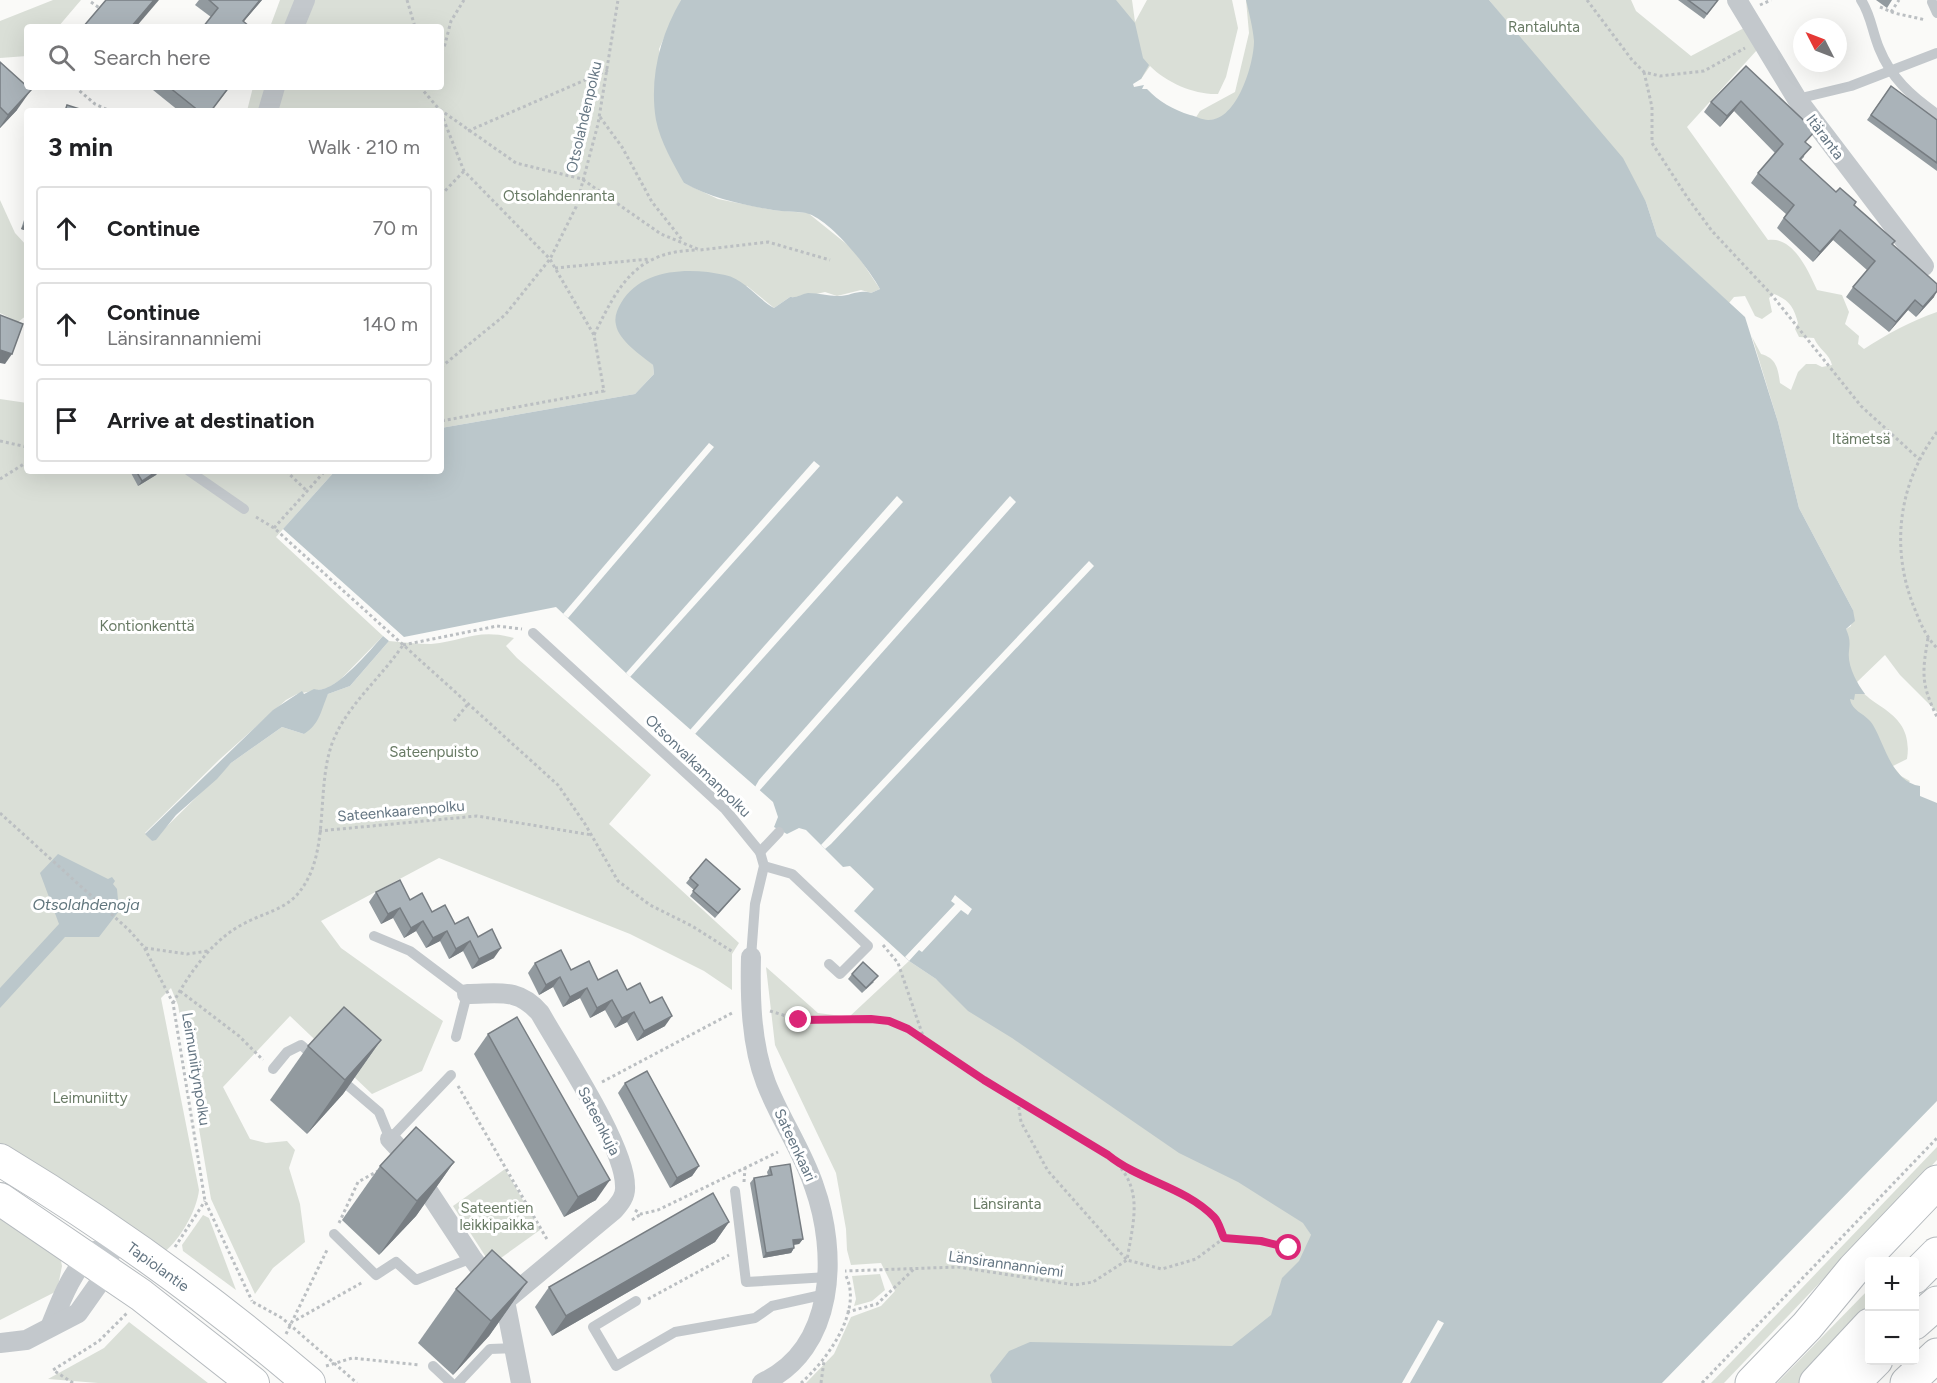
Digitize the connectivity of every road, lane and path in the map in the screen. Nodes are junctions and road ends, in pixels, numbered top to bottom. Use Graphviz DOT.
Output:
graph roads {
  1 [pos="305,0"];
  2 [pos="407,0"];
  3 [pos="464,0"];
  4 [pos="618,0"];
  5 [pos="1587,0"];
  6 [pos="1737,0"];
  7 [pos="1899,0"];
  8 [pos="91,2"];
  9 [pos="1932,2"];
  10 [pos="1862,3"];
  11 [pos="102,10"];
  12 [pos="1891,12"];
  13 [pos="1937,13"];
  14 [pos="1937,20"];
  15 [pos="295,24"];
  16 [pos="414,24"];
  17 [pos="1760,39"];
  18 [pos="444,48"];
  19 [pos="1937,53"];
  20 [pos="608,70"];
  21 [pos="1890,71"];
  22 [pos="1644,72"];
  23 [pos="79,90"];
  24 [pos="274,90"];
  25 [pos="422,90"];
  26 [pos="1797,99"];
  27 [pos="104,108"];
  28 [pos="269,108"];
  29 [pos="438,108"];
  30 [pos="444,114"];
  31 [pos="1937,114"];
  32 [pos="599,116"];
  33 [pos="444,121"];
  34 [pos="468,131"];
  35 [pos="464,171"];
  36 [pos="582,179"];
  37 [pos="444,192"];
  38 [pos="684,242"];
  39 [pos="700,250"];
  40 [pos="550,259"];
  41 [pos="652,259"];
  42 [pos="830,260"];
  43 [pos="1924,266"];
  44 [pos="555,268"];
  45 [pos="594,335"];
  46 [pos="444,365"];
  47 [pos="444,420"];
  48 [pos="1937,432"];
  49 [pos="0,441"];
  50 [pos="24,446"];
  51 [pos="1920,460"];
  52 [pos="24,464"];
  53 [pos="193,474"];
  54 [pos="289,474"];
  55 [pos="322,474"];
  56 [pos="0,479"];
  57 [pos="307,491"];
  58 [pos="244,509"];
  59 [pos="274,528"];
  60 [pos="533,633"];
  61 [pos="1928,637"];
  62 [pos="403,645"];
  63 [pos="1937,648"];
  64 [pos="468,704"];
  65 [pos="1937,717"];
  66 [pos="454,721"];
  67 [pos="0,813"];
  68 [pos="319,831"];
  69 [pos="779,832"];
  70 [pos="592,835"];
  71 [pos="760,852"];
  72 [pos="764,866"];
  73 [pos="374,936"];
  74 [pos="868,946"];
  75 [pos="144,947"];
  76 [pos="208,951"];
  77 [pos="745,957"];
  78 [pos="829,964"];
  79 [pos="180,991"];
  80 [pos="467,994"];
  81 [pos="173,1003"];
  82 [pos="763,1008"];
  83 [pos="739,1010"];
  84 [pos="456,1037"];
  85 [pos="924,1038"];
  86 [pos="273,1069"];
  87 [pos="451,1075"];
  88 [pos="584,1091"];
  89 [pos="1018,1101"];
  90 [pos="1937,1138"];
  91 [pos="390,1139"];
  92 [pos="796,1143"];
  93 [pos="0,1160"];
  94 [pos="1124,1168"];
  95 [pos="1937,1182"];
  96 [pos="735,1191"];
  97 [pos="0,1199"];
  98 [pos="622,1201"];
  99 [pos="641,1214"];
  100 [pos="1937,1214"];
  101 [pos="631,1221"];
  102 [pos="334,1234"];
  103 [pos="113,1235"];
  104 [pos="1224,1238"];
  105 [pos="1289,1248"];
  106 [pos="742,1249"];
  107 [pos="1937,1254"];
  108 [pos="557,1256"];
  109 [pos="1891,1257"];
  110 [pos="472,1258"];
  111 [pos="1126,1260"];
  112 [pos="96,1265"];
  113 [pos="915,1269"];
  114 [pos="1919,1272"];
  115 [pos="376,1275"];
  116 [pos="1865,1280"];
  117 [pos="833,1281"];
  118 [pos="505,1301"];
  119 [pos="636,1301"];
  120 [pos="1937,1303"];
  121 [pos="847,1312"];
  122 [pos="282,1318"];
  123 [pos="1919,1319"];
  124 [pos="294,1321"];
  125 [pos="274,1326"];
  126 [pos="1807,1326"];
  127 [pos="1865,1329"];
  128 [pos="0,1343"];
  129 [pos="515,1348"];
  130 [pos="1937,1355"];
  131 [pos="333,1362"];
  132 [pos="1871,1365"];
  133 [pos="433,1366"];
  134 [pos="53,1370"];
  135 [pos="316,1375"];
  136 [pos="1937,1375"];
  137 [pos="73,1383"];
  138 [pos="253,1383"];
  139 [pos="357,1383"];
  140 [pos="451,1383"];
  141 [pos="458,1383"];
  142 [pos="521,1383"];
  143 [pos="762,1383"];
  144 [pos="801,1383"];
  145 [pos="821,1383"];
  146 [pos="1702,1383"];
  147 [pos="1752,1383"];
  148 [pos="1816,1383"];
  149 [pos="1852,1383"];
  150 [pos="1907,1383"];
  151 [pos="1930,1383"];
  1 -- 15 [label="street"];
  2 -- 16 [label="path"];
  3 -- 18 [label="path"];
  4 -- 20 [label="path, Otsolahdenpolku"];
  5 -- 22 [label="path"];
  6 -- 17 [label="street, Itäranta"];
  7 -- 12 [label="path"];
  8 -- 11 [label="path"];
  9 -- 13 [label="lane"];
  10 -- 12 [label="path"];
  10 -- 21 [label="lane"];
  12 -- 14 [label="path"];
  17 -- 22 [label="path"];
  17 -- 26 [label="street, Itäranta"];
  19 -- 21 [label="lane"];
  20 -- 32 [label="path, Otsolahdenpolku"];
  20 -- 34 [label="path"];
  21 -- 26 [label="lane"];
  21 -- 31 [label="lane"];
  22 -- 51 [label="path"];
  23 -- 27 [label="path"];
  24 -- 28 [label="street"];
  25 -- 29 [label="path"];
  26 -- 43 [label="street, Itäranta"];
  30 -- 34 [label="path"];
  32 -- 36 [label="path, Otsolahdenpolku"];
  32 -- 38 [label="path"];
  33 -- 35 [label="path"];
  34 -- 36 [label="path"];
  35 -- 37 [label="path"];
  35 -- 40 [label="path"];
  36 -- 38 [label="path"];
  36 -- 40 [label="path, Otsolahdenpolku"];
  38 -- 39 [label="path"];
  39 -- 41 [label="path"];
  39 -- 42 [label="path"];
  40 -- 44 [label="path"];
  40 -- 46 [label="path, Otsolahdenpolku"];
  41 -- 44 [label="path"];
  41 -- 45 [label="path"];
  44 -- 45 [label="path"];
  45 -- 47 [label="path"];
  48 -- 51 [label="path"];
  49 -- 50 [label="path"];
  51 -- 61 [label="path"];
  52 -- 56 [label="path"];
  53 -- 58 [label="lane"];
  54 -- 57 [label="path"];
  55 -- 57 [label="path"];
  57 -- 59 [label="path"];
  58 -- 59 [label="path"];
  59 -- 62 [label="path"];
  60 -- 62 [label="path"];
  60 -- 71 [label="lane, Otsonvalkamanpolku"];
  61 -- 63 [label="path"];
  61 -- 65 [label="path"];
  62 -- 64 [label="path"];
  62 -- 68 [label="path"];
  64 -- 66 [label="path"];
  64 -- 70 [label="path"];
  67 -- 75 [label="path, Leimuniitynpolku"];
  68 -- 70 [label="path, Sateenkaarenpolku"];
  68 -- 76 [label="path"];
  69 -- 71 [label="lane"];
  70 -- 77 [label="path"];
  71 -- 72 [label="lane, Otsonvalkamanpolku"];
  72 -- 74 [label="lane"];
  72 -- 77 [label="lane, Otsonvalkamanpolku"];
  73 -- 80 [label="lane"];
  74 -- 78 [label="lane"];
  74 -- 85 [label="path"];
  75 -- 76 [label="path"];
  75 -- 81 [label="path, Leimuniitynpolku"];
  76 -- 79 [label="path"];
  77 -- 92 [label="street, Sateenkaari"];
  79 -- 81 [label="path"];
  79 -- 86 [label="path"];
  80 -- 84 [label="lane"];
  80 -- 88 [label="street, Sateenkuja"];
  81 -- 122 [label="path, Leimuniitynpolku"];
  82 -- 85 [label="path"];
  83 -- 88 [label="path"];
  85 -- 89 [label="path"];
  86 -- 91 [label="lane"];
  87 -- 91 [label="lane"];
  87 -- 108 [label="path"];
  88 -- 98 [label="street, Sateenkuja"];
  89 -- 94 [label="path"];
  89 -- 111 [label="path"];
  90 -- 146 [label="path"];
  91 -- 110 [label="street"];
  92 -- 99 [label="path"];
  92 -- 117 [label="street, Sateenkaari"];
  93 -- 103 [label="main road, Tapiolantie"];
  94 -- 104 [label="path"];
  94 -- 111 [label="path"];
  95 -- 126 [label="highway"];
  96 -- 106 [label="lane"];
  97 -- 112 [label="main road"];
  98 -- 99 [label="path"];
  98 -- 108 [label="street"];
  99 -- 101 [label="path"];
  100 -- 109 [label="highway"];
  102 -- 115 [label="lane"];
  103 -- 112 [label="street"];
  103 -- 135 [label="main road, Tapiolantie"];
  104 -- 105 [label="path"];
  104 -- 111 [label="path"];
  106 -- 117 [label="lane"];
  106 -- 119 [label="path"];
  107 -- 114 [label="highway"];
  108 -- 118 [label="street"];
  110 -- 115 [label="lane"];
  110 -- 118 [label="street"];
  111 -- 113 [label="path, Länsirannanniemi"];
  112 -- 128 [label="street"];
  112 -- 138 [label="main road"];
  113 -- 117 [label="path, Länsirannanniemi"];
  113 -- 121 [label="path"];
  115 -- 124 [label="path"];
  116 -- 126 [label="highway"];
  117 -- 119 [label="lane"];
  117 -- 143 [label="street, Sateenkaari"];
  118 -- 129 [label="street"];
  120 -- 123 [label="highway"];
  122 -- 125 [label="path"];
  122 -- 131 [label="path, Leimuniitynpolku"];
  126 -- 147 [label="highway"];
  127 -- 148 [label="highway"];
  129 -- 141 [label="lane"];
  129 -- 142 [label="street"];
  130 -- 150 [label="highway"];
  131 -- 133 [label="path"];
  131 -- 135 [label="path"];
  131 -- 139 [label="path, Leimuniitynpolku"];
  132 -- 149 [label="highway"];
  133 -- 140 [label="lane"];
  134 -- 137 [label="path"];
  136 -- 151 [label="highway"];
  144 -- 145 [label="path"];
}
